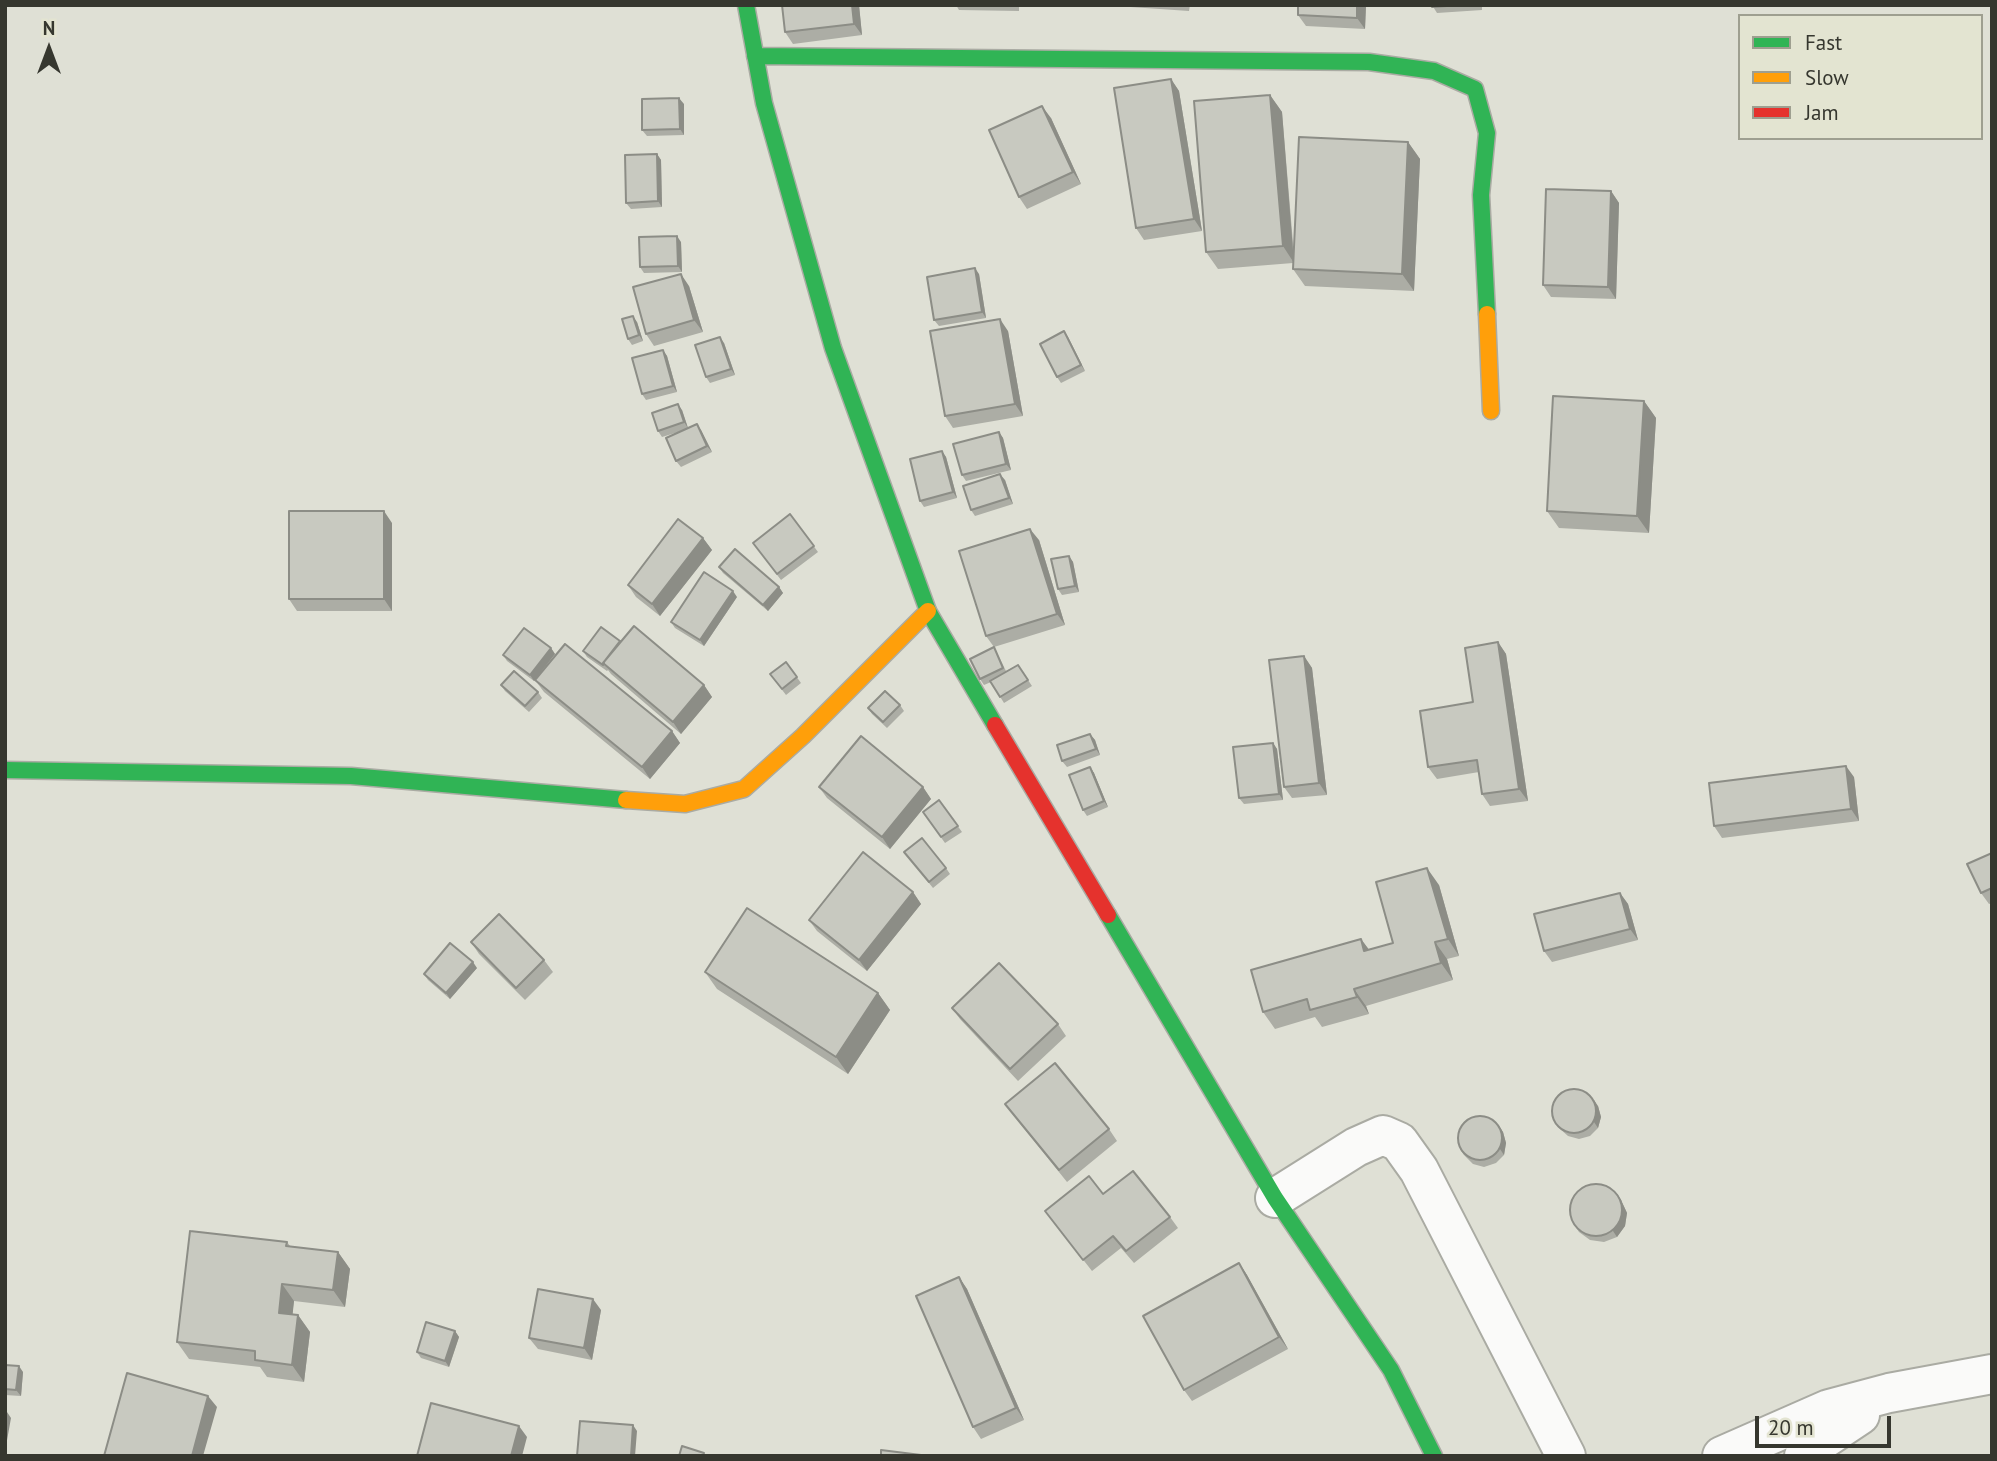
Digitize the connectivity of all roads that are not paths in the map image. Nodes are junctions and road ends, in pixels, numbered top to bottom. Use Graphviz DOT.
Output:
graph roads {
  1 [pos="746,5"];
  2 [pos="755,55"];
  3 [pos="1491,411"];
  4 [pos="928,611"];
  5 [pos="5,770"];
  6 [pos="1275,1198"];
  7 [pos="1992,1374"];
  8 [pos="1889,1393"];
  9 [pos="1434,1456"];
  10 [pos="1566,1456"];
  11 [pos="1722,1456"];
  12 [pos="1804,1456"];
  1 -- 2 [label="street"];
  2 -- 3 [label="street"];
  2 -- 4 [label="street"];
  4 -- 5 [label="street"];
  4 -- 6 [label="street"];
  6 -- 9 [label="street"];
  6 -- 10 [label="street"];
  7 -- 8 [label="street"];
  8 -- 11 [label="street"];
  8 -- 12 [label="street"];
}
